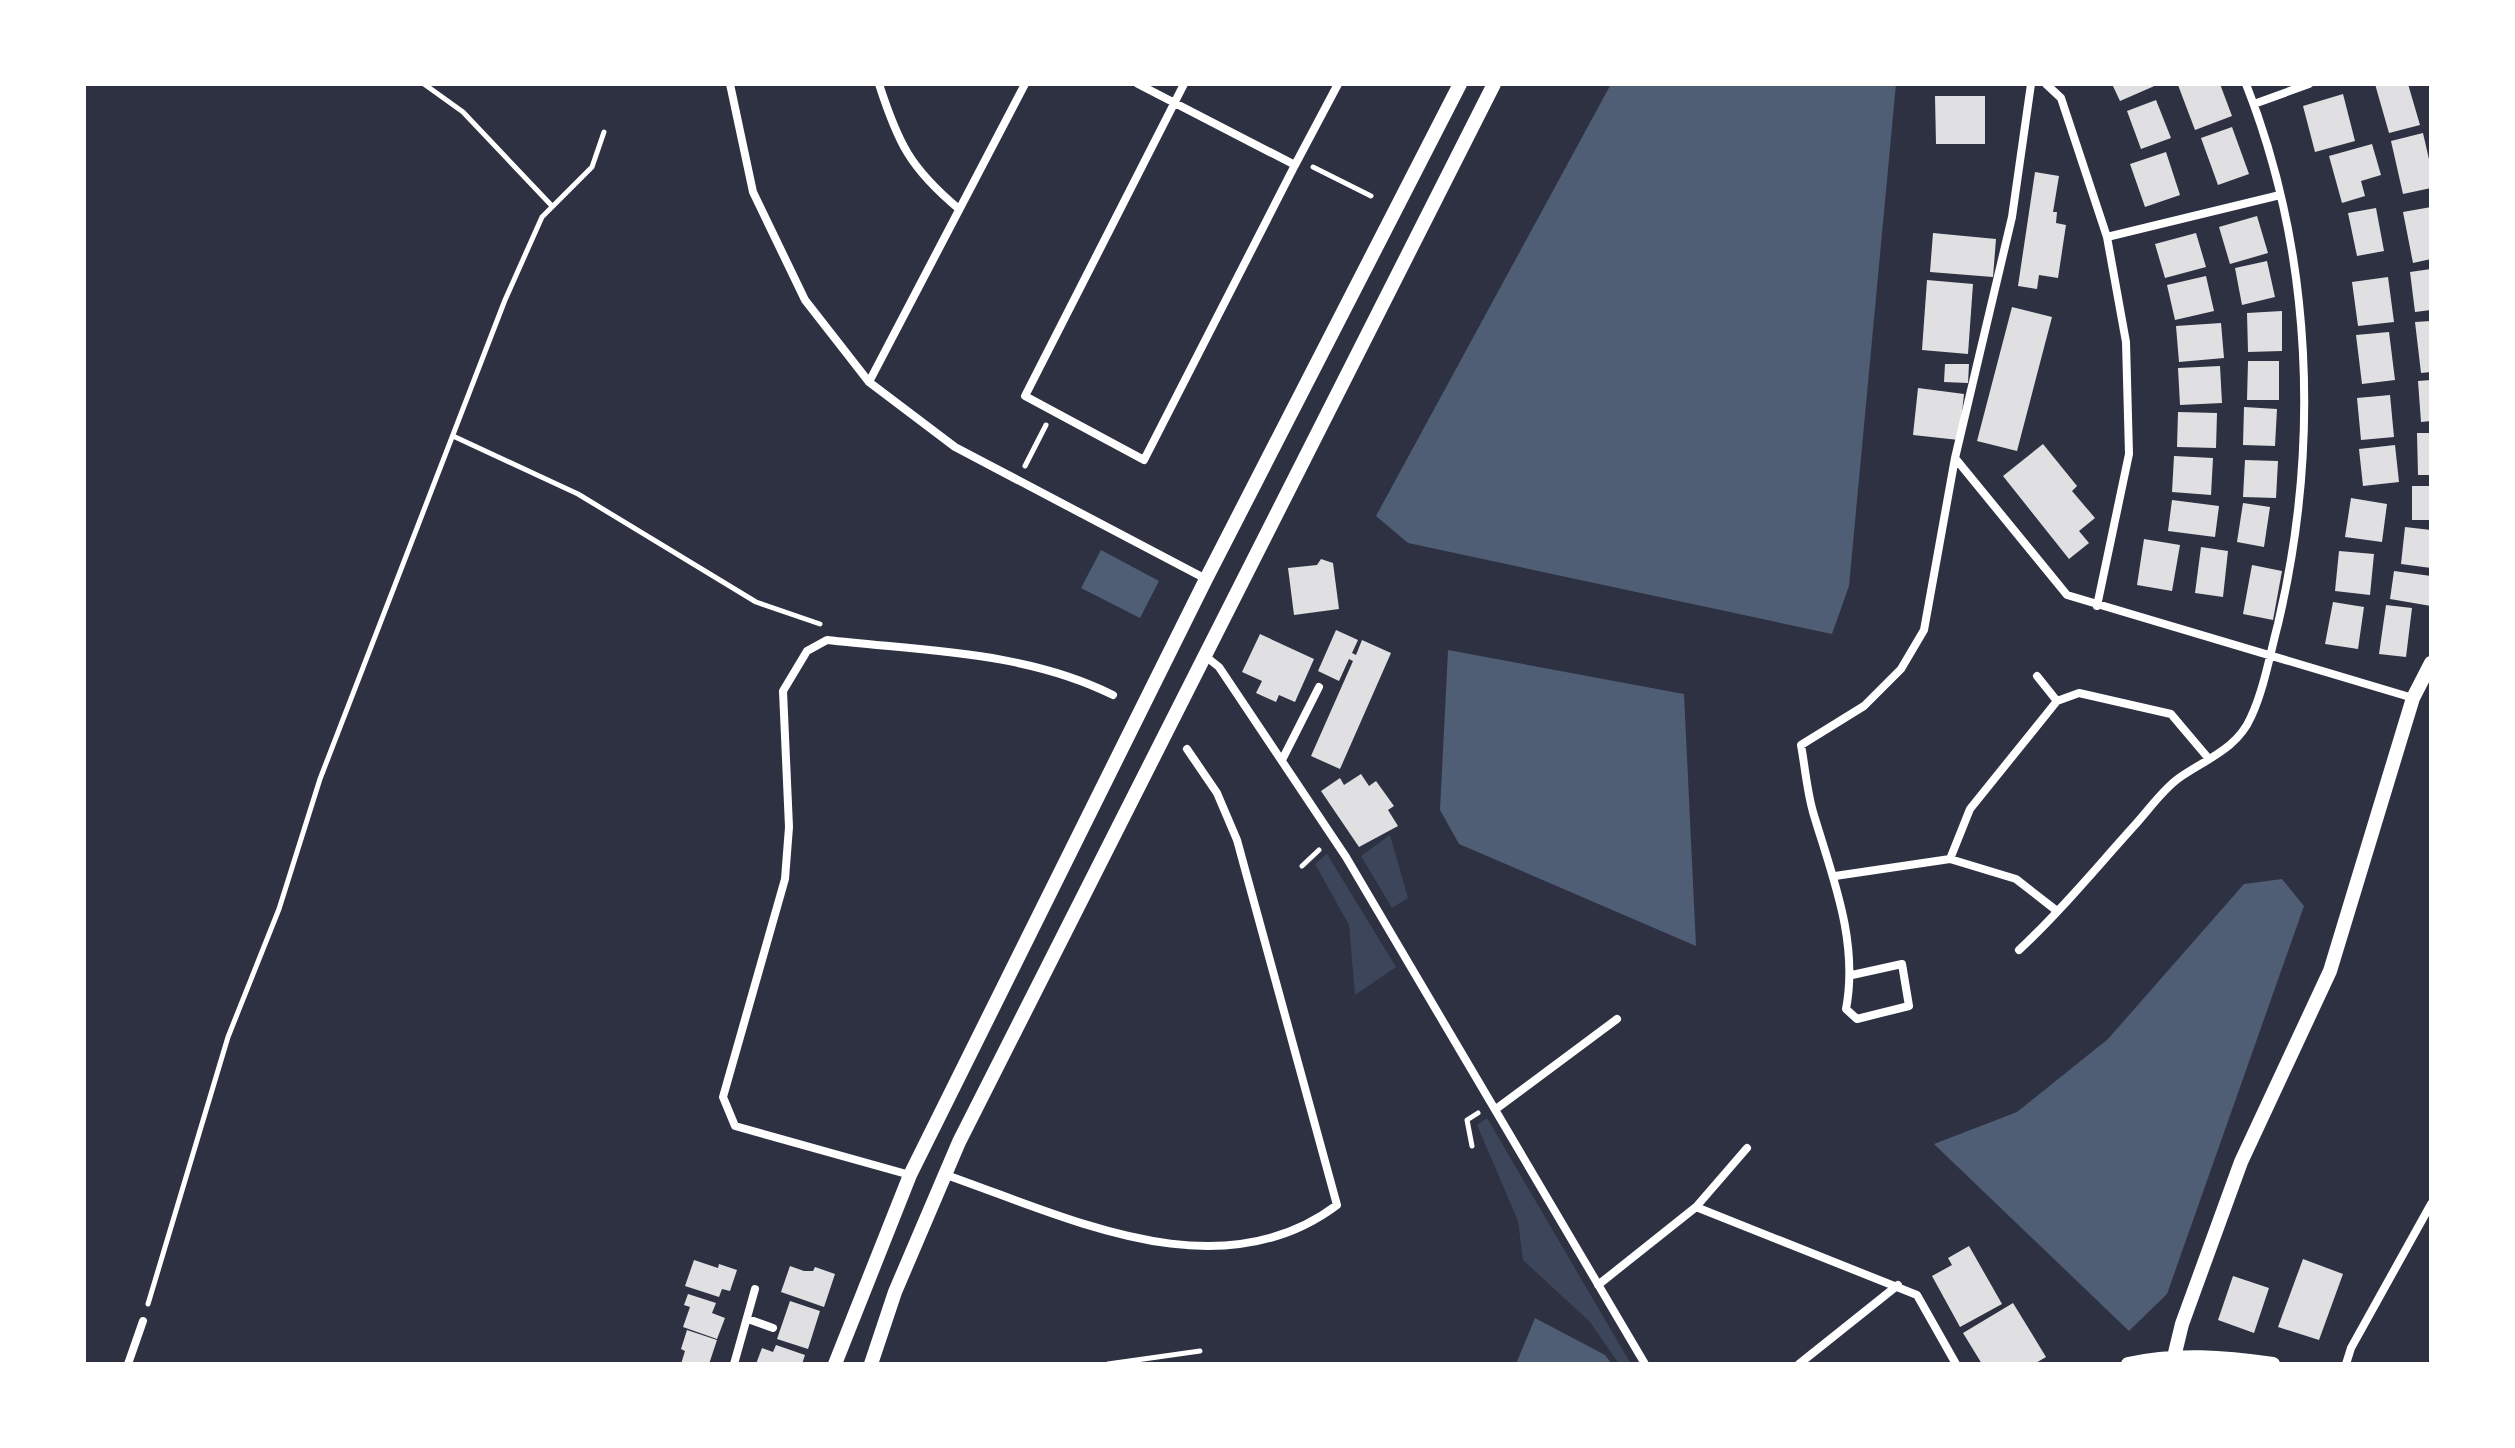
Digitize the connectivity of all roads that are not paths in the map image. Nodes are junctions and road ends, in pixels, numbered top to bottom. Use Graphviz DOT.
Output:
graph roads {
  1 [pos="730,84"];
  2 [pos="879,84"];
  3 [pos="1025,84"];
  4 [pos="1138,84"];
  5 [pos="1184,84"];
  6 [pos="1338,84"];
  7 [pos="1460,84"];
  8 [pos="1494,84"];
  9 [pos="2031,84"];
  10 [pos="2046,84"];
  11 [pos="2246,84"];
  12 [pos="2309,84"];
  13 [pos="1174,104"];
  14 [pos="2254,104"];
  15 [pos="1296,162"];
  16 [pos="2280,195"];
  17 [pos="959,209"];
  18 [pos="2107,237"];
  19 [pos="869,382"];
  20 [pos="1955,458"];
  21 [pos="1206,579"];
  22 [pos="2097,606"];
  23 [pos="1204,655"];
  24 [pos="2270,656"];
  25 [pos="2431,663"];
  26 [pos="2037,676"];
  27 [pos="1319,687"];
  28 [pos="1113,695"];
  29 [pos="2413,698"];
  30 [pos="2057,701"];
  31 [pos="1187,749"];
  32 [pos="2209,759"];
  33 [pos="1282,760"];
  34 [pos="1950,859"];
  35 [pos="1835,876"];
  36 [pos="2057,911"];
  37 [pos="2019,950"];
  38 [pos="1852,975"];
  39 [pos="1617,1019"];
  40 [pos="1496,1109"];
  41 [pos="1747,1148"];
  42 [pos="910,1175"];
  43 [pos="946,1175"];
  44 [pos="2431,1204"];
  45 [pos="1696,1207"];
  46 [pos="1598,1285"];
  47 [pos="1898,1285"];
  48 [pos="755,1289"];
  49 [pos="748,1319"];
  50 [pos="143,1321"];
  51 [pos="773,1328"];
  52 [pos="2174,1357"];
  53 [pos="128,1364"];
  54 [pos="734,1364"];
  55 [pos="835,1364"];
  56 [pos="871,1364"];
  57 [pos="1645,1364"];
  58 [pos="1799,1364"];
  59 [pos="1956,1364"];
  60 [pos="2128,1364"];
  61 [pos="2273,1364"];
  62 [pos="2346,1364"];
  1 -- 19 [label="street"];
  2 -- 17 [label="street"];
  3 -- 17 [label="street"];
  4 -- 13 [label="street"];
  5 -- 13 [label="street"];
  6 -- 15 [label="street"];
  7 -- 21 [label="street"];
  8 -- 23 [label="street"];
  9 -- 20 [label="street"];
  10 -- 18 [label="street"];
  11 -- 14 [label="street"];
  12 -- 14 [label="street"];
  13 -- 15 [label="street"];
  13 -- 15 [label="street"];
  14 -- 16 [label="street"];
  16 -- 18 [label="street"];
  16 -- 24 [label="street"];
  17 -- 19 [label="street"];
  18 -- 22 [label="street"];
  19 -- 21 [label="street"];
  20 -- 22 [label="street"];
  20 -- 35 [label="street"];
  21 -- 42 [label="street"];
  22 -- 24 [label="street"];
  23 -- 33 [label="street"];
  23 -- 43 [label="street"];
  24 -- 29 [label="street"];
  24 -- 32 [label="street"];
  25 -- 29 [label="street"];
  26 -- 30 [label="street"];
  27 -- 33 [label="street"];
  28 -- 42 [label="street"];
  29 -- 52 [label="street"];
  30 -- 32 [label="street"];
  30 -- 34 [label="street"];
  31 -- 43 [label="street"];
  32 -- 36 [label="street"];
  33 -- 40 [label="street"];
  34 -- 35 [label="street"];
  34 -- 36 [label="street"];
  35 -- 38 [label="street"];
  36 -- 37 [label="street"];
  38 -- 38 [label="street"];
  39 -- 40 [label="street"];
  40 -- 46 [label="street"];
  41 -- 45 [label="street"];
  42 -- 55 [label="street"];
  43 -- 56 [label="street"];
  44 -- 62 [label="street"];
  45 -- 46 [label="street"];
  45 -- 47 [label="street"];
  46 -- 57 [label="street"];
  47 -- 58 [label="street"];
  47 -- 59 [label="street"];
  48 -- 49 [label="street"];
  49 -- 51 [label="street"];
  49 -- 54 [label="street"];
  50 -- 53 [label="street"];
  52 -- 60 [label="street"];
  52 -- 61 [label="street"];
}
